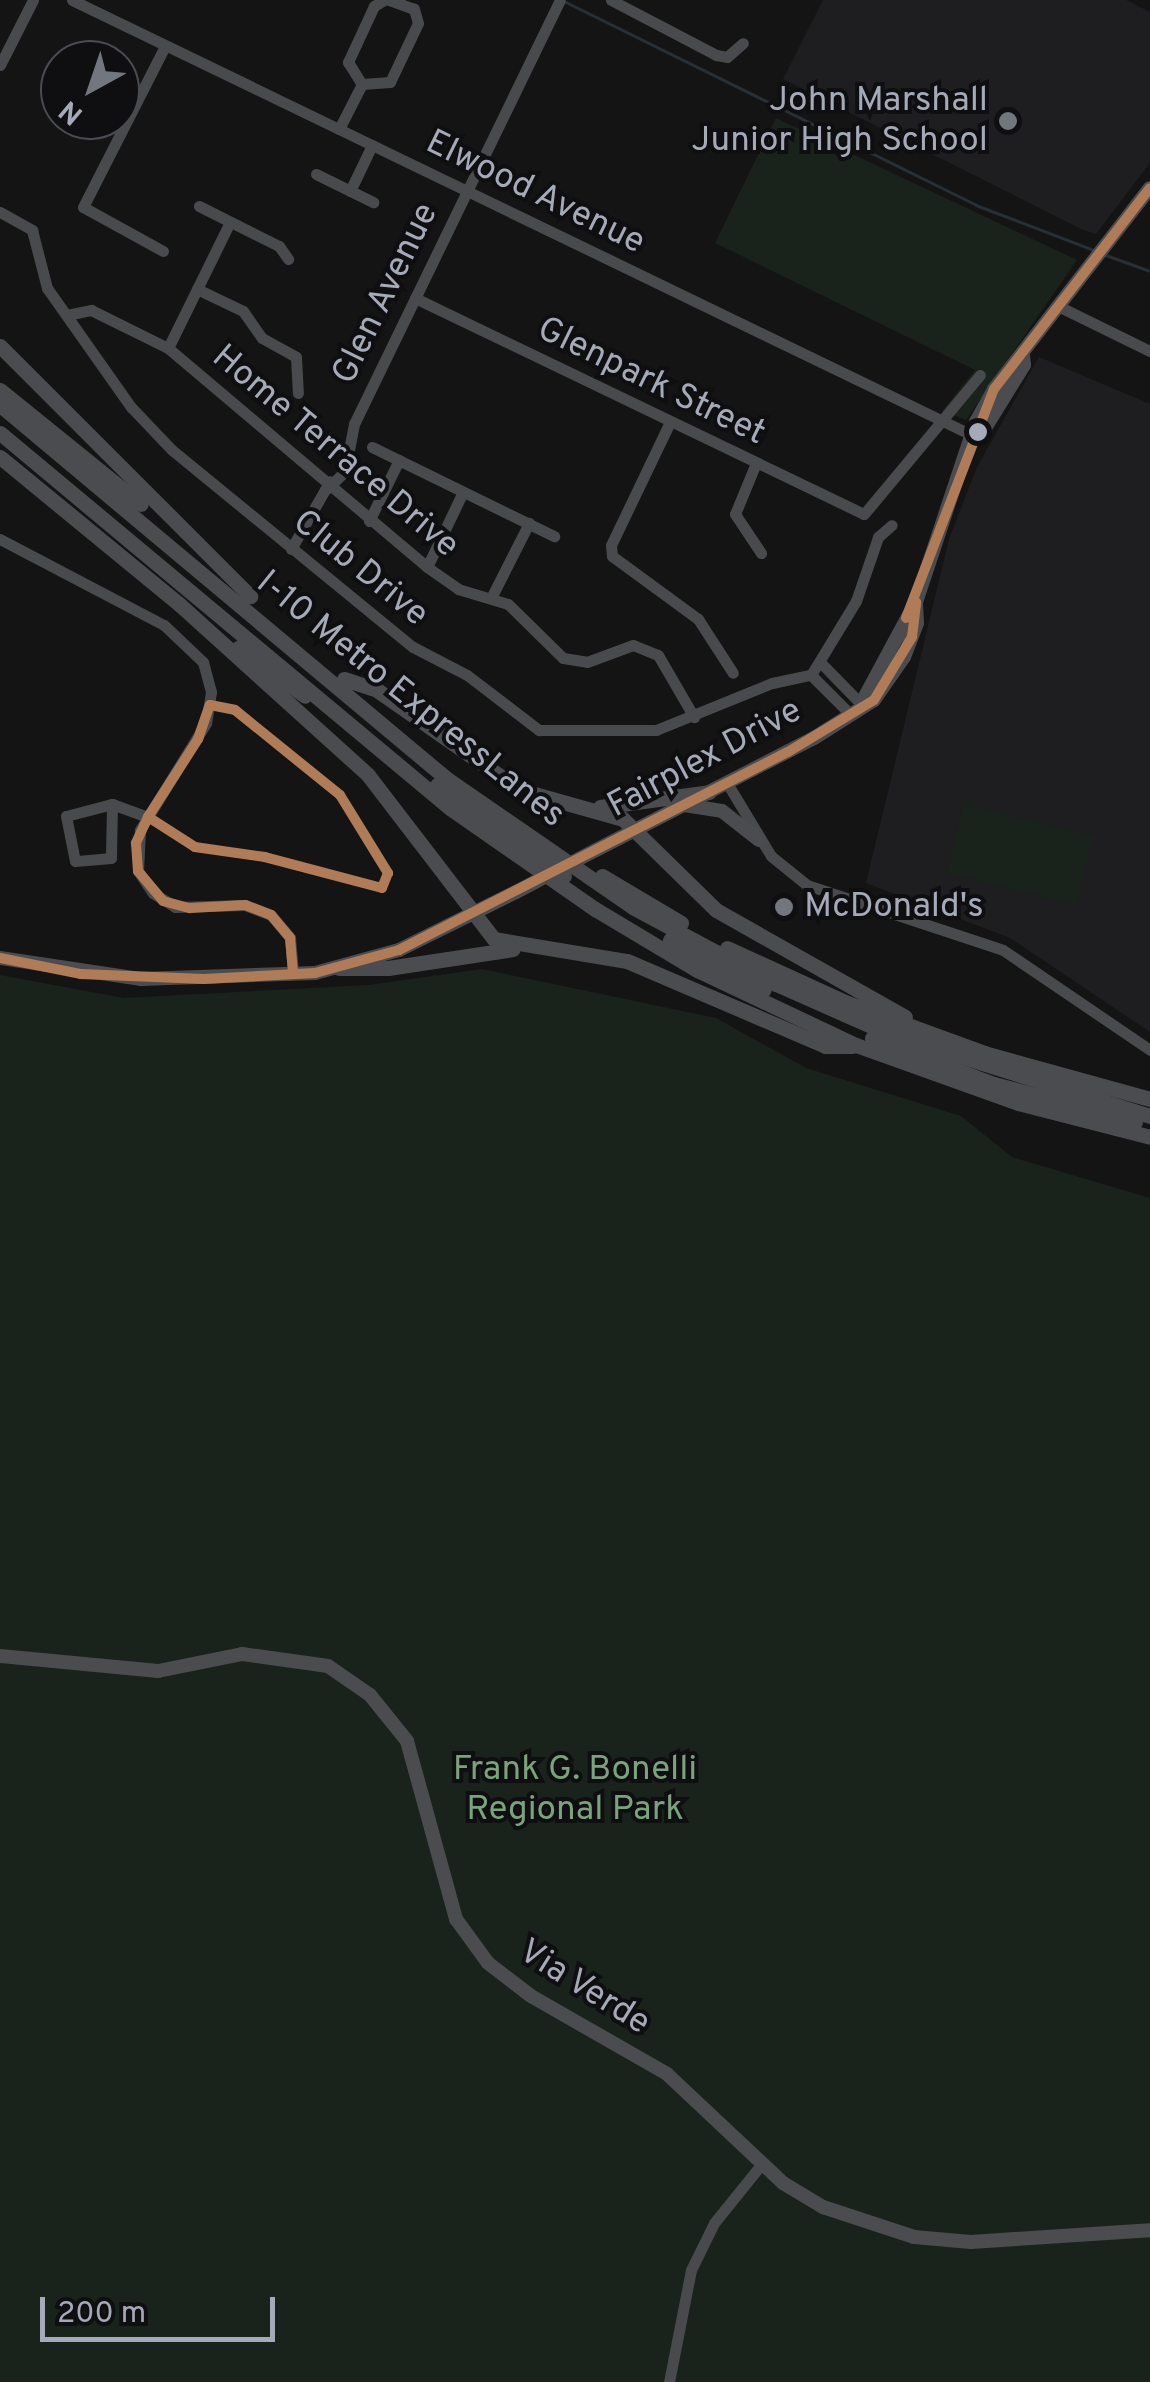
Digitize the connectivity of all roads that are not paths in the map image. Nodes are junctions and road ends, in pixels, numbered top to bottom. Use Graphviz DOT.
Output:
graph roads {
  1 [pos="33,0"];
  2 [pos="72,0"];
  3 [pos="387,0"];
  4 [pos="611,0"];
  5 [pos="559,2"];
  6 [pos="744,43"];
  7 [pos="164,46"];
  8 [pos="0,65"];
  9 [pos="362,84"];
  10 [pos="339,129"];
  11 [pos="372,145"];
  12 [pos="316,174"];
  13 [pos="1150,188"];
  14 [pos="467,190"];
  15 [pos="350,191"];
  16 [pos="373,202"];
  17 [pos="198,206"];
  18 [pos="0,212"];
  19 [pos="230,222"];
  20 [pos="163,251"];
  21 [pos="288,258"];
  22 [pos="197,288"];
  23 [pos="416,298"];
  24 [pos="1060,307"];
  25 [pos="66,315"];
  26 [pos="0,346"];
  27 [pos="168,348"];
  28 [pos="1150,350"];
  29 [pos="980,375"];
  30 [pos="0,390"];
  31 [pos="298,393"];
  32 [pos="0,404"];
  33 [pos="941,421"];
  34 [pos="670,422"];
  35 [pos="0,433"];
  36 [pos="974,436"];
  37 [pos="372,447"];
  38 [pos="0,457"];
  39 [pos="399,460"];
  40 [pos="756,463"];
  41 [pos="328,488"];
  42 [pos="463,492"];
  43 [pos="369,520"];
  44 [pos="528,524"];
  45 [pos="892,525"];
  46 [pos="554,536"];
  47 [pos="0,539"];
  48 [pos="291,549"];
  49 [pos="760,552"];
  50 [pos="427,567"];
  51 [pos="250,596"];
  52 [pos="492,596"];
  53 [pos="178,604"];
  54 [pos="822,664"];
  55 [pos="733,673"];
  56 [pos="811,676"];
  57 [pos="344,679"];
  58 [pos="300,680"];
  59 [pos="855,709"];
  60 [pos="694,717"];
  61 [pos="388,757"];
  62 [pos="727,783"];
  63 [pos="709,792"];
  64 [pos="112,804"];
  65 [pos="684,805"];
  66 [pos="591,808"];
  67 [pos="148,817"];
  68 [pos="634,830"];
  69 [pos="759,840"];
  70 [pos="474,912"];
  71 [pos="556,947"];
  72 [pos="0,958"];
  73 [pos="339,968"];
  74 [pos="293,974"];
  75 [pos="934,1035"];
  76 [pos="856,1046"];
  77 [pos="1150,1050"];
  78 [pos="1150,1099"];
  79 [pos="1150,1116"];
  80 [pos="1150,1125"];
  81 [pos="1150,1137"];
  82 [pos="0,1656"];
  83 [pos="760,2166"];
  84 [pos="1150,2230"];
  85 [pos="668,2382"];
  1 -- 8 [label="street"];
  2 -- 7 [label="street, Elwood Avenue"];
  3 -- 9 [label="street"];
  3 -- 9 [label="street"];
  4 -- 6 [label="street"];
  5 -- 14 [label="street, Glen Avenue"];
  7 -- 10 [label="street, Elwood Avenue"];
  7 -- 20 [label="street"];
  9 -- 10 [label="street"];
  10 -- 11 [label="street, Elwood Avenue"];
  11 -- 14 [label="street, Elwood Avenue"];
  11 -- 15 [label="street"];
  12 -- 15 [label="street"];
  13 -- 24 [label="main road"];
  14 -- 23 [label="street, Glen Avenue"];
  14 -- 33 [label="street, Elwood Avenue"];
  15 -- 16 [label="street"];
  17 -- 19 [label="street"];
  18 -- 25 [label="street, Club Drive"];
  19 -- 21 [label="street"];
  19 -- 22 [label="street"];
  22 -- 27 [label="street"];
  22 -- 31 [label="street"];
  23 -- 34 [label="street, Glenpark Street"];
  23 -- 41 [label="street, Glen Avenue"];
  24 -- 28 [label="street"];
  24 -- 36 [label="main road"];
  25 -- 27 [label="street, Home Terrace Drive"];
  25 -- 48 [label="street, Club Drive"];
  26 -- 51 [label="highway"];
  27 -- 41 [label="street, Home Terrace Drive"];
  29 -- 33 [label="street"];
  30 -- 51 [label="highway"];
  32 -- 79 [label="highway, I-10 Metro ExpressLanes"];
  33 -- 36 [label="street, Elwood Avenue"];
  33 -- 40 [label="street, Glenpark Street"];
  34 -- 40 [label="street, Glenpark Street"];
  34 -- 55 [label="street"];
  35 -- 58 [label="highway"];
  36 -- 59 [label="main road"];
  37 -- 39 [label="street"];
  38 -- 53 [label="highway"];
  39 -- 42 [label="street"];
  39 -- 43 [label="street"];
  40 -- 49 [label="street"];
  41 -- 43 [label="street, Home Terrace Drive"];
  41 -- 48 [label="street, Glen Avenue"];
  42 -- 44 [label="street"];
  42 -- 50 [label="street"];
  43 -- 50 [label="street, Home Terrace Drive"];
  44 -- 46 [label="street"];
  44 -- 52 [label="street"];
  45 -- 54 [label="street"];
  47 -- 67 [label="street"];
  48 -- 60 [label="street, Club Drive"];
  50 -- 52 [label="street, Home Terrace Drive"];
  51 -- 57 [label="highway"];
  52 -- 60 [label="street, Home Terrace Drive"];
  53 -- 61 [label="highway"];
  53 -- 70 [label="highway"];
  54 -- 56 [label="street"];
  54 -- 59 [label="street"];
  56 -- 59 [label="street"];
  56 -- 60 [label="street, Club Drive"];
  57 -- 66 [label="highway"];
  57 -- 75 [label="highway"];
  58 -- 61 [label="highway"];
  58 -- 80 [label="highway, I-10 Metro ExpressLanes"];
  59 -- 62 [label="main road, Fairplex Drive"];
  61 -- 76 [label="highway"];
  62 -- 63 [label="main road, Fairplex Drive"];
  62 -- 69 [label="street"];
  63 -- 65 [label="main road, Fairplex Drive"];
  63 -- 66 [label="highway"];
  64 -- 64 [label="street"];
  64 -- 67 [label="street"];
  65 -- 68 [label="main road, Fairplex Drive"];
  65 -- 69 [label="main road"];
  66 -- 68 [label="highway"];
  67 -- 74 [label="street"];
  68 -- 70 [label="main road, Fairplex Drive, bridge"];
  68 -- 75 [label="highway"];
  69 -- 77 [label="street"];
  70 -- 71 [label="highway"];
  70 -- 73 [label="main road, Fairplex Drive"];
  71 -- 73 [label="highway"];
  71 -- 76 [label="highway"];
  72 -- 74 [label="main road, Fairplex Drive"];
  73 -- 74 [label="main road, Fairplex Drive"];
  75 -- 78 [label="highway"];
  76 -- 81 [label="highway"];
  82 -- 83 [label="main road, Via Verde"];
  83 -- 84 [label="main road, Via Verde"];
  83 -- 85 [label="street"];
}
